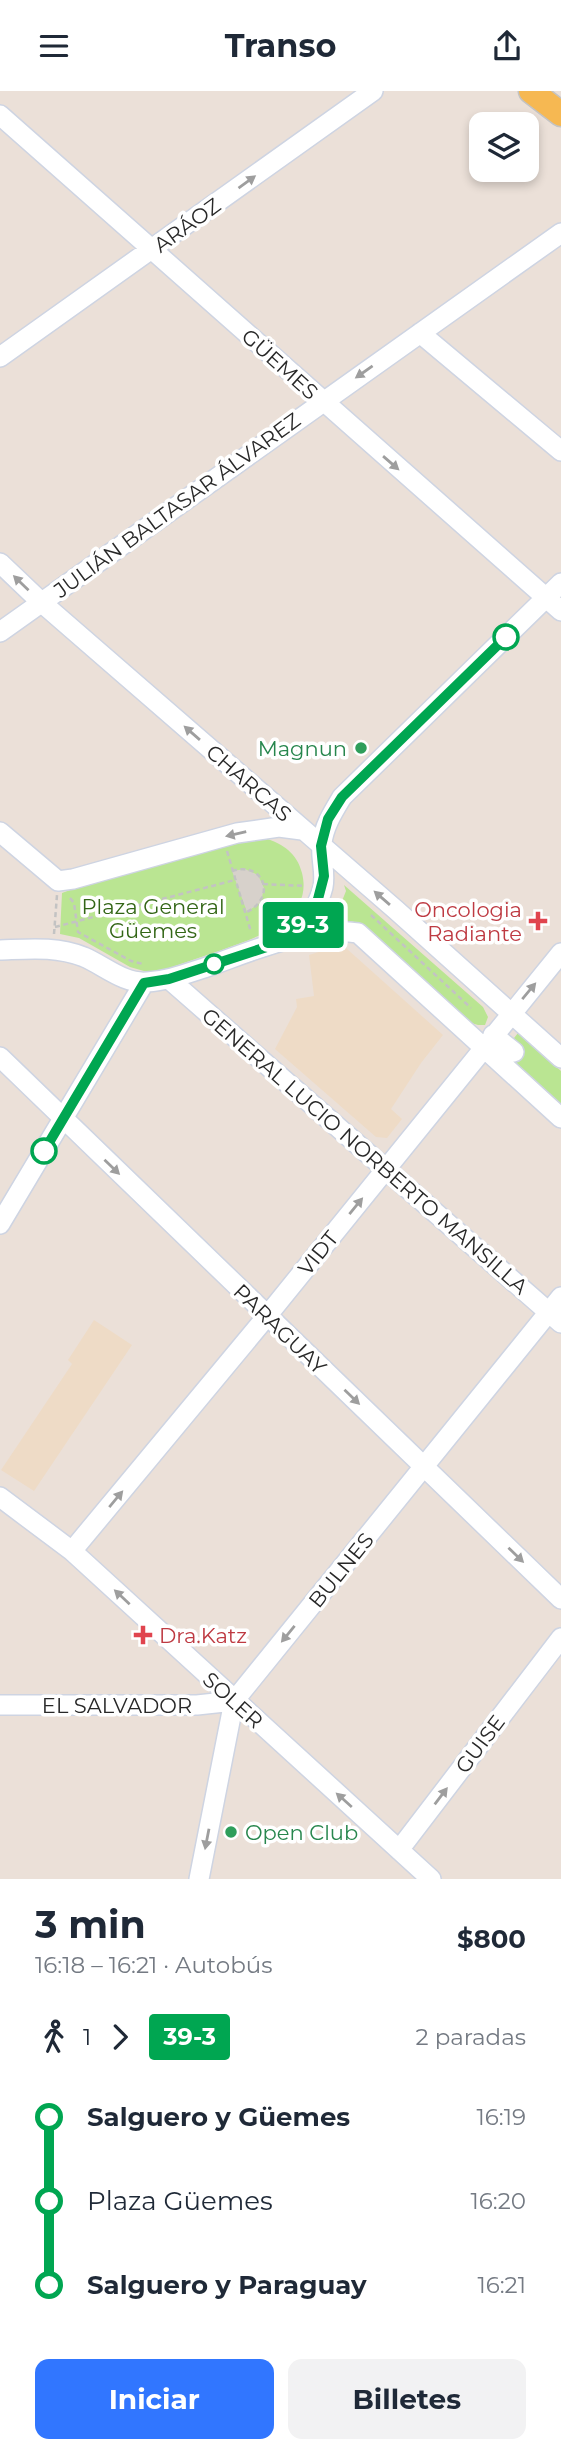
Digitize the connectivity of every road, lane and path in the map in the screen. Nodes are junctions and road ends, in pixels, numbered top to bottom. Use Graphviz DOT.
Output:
graph roads {
  1 [pos="373,91"];
  2 [pos="531,91"];
  3 [pos="561,114"];
  4 [pos="0,115"];
  5 [pos="561,233"];
  6 [pos="151,250"];
  7 [pos="420,333"];
  8 [pos="0,357"];
  9 [pos="322,401"];
  10 [pos="561,451"];
  11 [pos="0,563"];
  12 [pos="561,583"];
  13 [pos="41,602"];
  14 [pos="553,605"];
  15 [pos="0,632"];
  16 [pos="303,830"];
  17 [pos="0,832"];
  18 [pos="237,833"];
  19 [pos="321,846"];
  20 [pos="232,871"];
  21 [pos="235,880"];
  22 [pos="58,881"];
  23 [pos="263,884"];
  24 [pos="323,887"];
  25 [pos="390,905"];
  26 [pos="247,912"];
  27 [pos="77,922"];
  28 [pos="413,925"];
  29 [pos="383,926"];
  30 [pos="55,927"];
  31 [pos="291,939"];
  32 [pos="398,941"];
  33 [pos="369,942"];
  34 [pos="53,948"];
  35 [pos="439,948"];
  36 [pos="0,950"];
  37 [pos="255,951"];
  38 [pos="561,953"];
  39 [pos="384,956"];
  40 [pos="455,963"];
  41 [pos="424,964"];
  42 [pos="143,973"];
  43 [pos="169,979"];
  44 [pos="410,980"];
  45 [pos="440,980"];
  46 [pos="426,995"];
  47 [pos="476,1005"];
  48 [pos="471,1008"];
  49 [pos="510,1013"];
  50 [pos="469,1014"];
  51 [pos="488,1041"];
  52 [pos="514,1052"];
  53 [pos="0,1058"];
  54 [pos="561,1058"];
  55 [pos="561,1118"];
  56 [pos="63,1119"];
  57 [pos="386,1168"];
  58 [pos="1,1219"];
  59 [pos="557,1311"];
  60 [pos="267,1316"];
  61 [pos="425,1467"];
  62 [pos="0,1497"];
  63 [pos="72,1551"];
  64 [pos="561,1599"];
  65 [pos="561,1638"];
  66 [pos="234,1701"];
  67 [pos="0,1705"];
  68 [pos="399,1850"];
  69 [pos="200,1879"];
  70 [pos="431,1879"];
  6 -- 1 [label="street, ARÁOZ, one-way"];
  2 -- 3 [label="main road"];
  4 -- 6 [label="street, GÜEMES"];
  5 -- 7 [label="street, JULIÁN BALTASAR ÁLVAREZ"];
  6 -- 8 [label="street, ARÁOZ"];
  6 -- 9 [label="street, GÜEMES"];
  7 -- 9 [label="street, JULIÁN BALTASAR ÁLVAREZ, one-way"];
  7 -- 10 [label="street"];
  9 -- 13 [label="street, JULIÁN BALTASAR ÁLVAREZ"];
  9 -- 14 [label="street, GÜEMES, one-way"];
  13 -- 11 [label="street, CHARCAS, one-way"];
  12 -- 14 [label="street"];
  13 -- 15 [label="street, JULIÁN BALTASAR ÁLVAREZ"];
  16 -- 13 [label="street, CHARCAS, one-way"];
  14 -- 19 [label="street"];
  16 -- 18 [label="street"];
  16 -- 19 [label="street, CHARCAS"];
  17 -- 22 [label="street"];
  18 -- 20 [label="path"];
  18 -- 22 [label="street, one-way"];
  19 -- 24 [label="street"];
  25 -- 19 [label="street, CHARCAS, one-way"];
  20 -- 21 [label="path"];
  20 -- 23 [label="path"];
  21 -- 26 [label="path"];
  21 -- 27 [label="path"];
  22 -- 27 [label="path"];
  22 -- 30 [label="path"];
  23 -- 24 [label="path"];
  23 -- 26 [label="path"];
  24 -- 31 [label="street"];
  25 -- 28 [label="street, CHARCAS"];
  25 -- 29 [label="path"];
  25 -- 29 [label="path"];
  26 -- 37 [label="path"];
  27 -- 30 [label="path"];
  27 -- 42 [label="path"];
  28 -- 32 [label="path"];
  28 -- 35 [label="street, CHARCAS"];
  29 -- 32 [label="path"];
  29 -- 33 [label="path"];
  30 -- 34 [label="path"];
  31 -- 33 [label="street"];
  31 -- 37 [label="street"];
  32 -- 39 [label="path"];
  32 -- 41 [label="path"];
  33 -- 39 [label="street"];
  34 -- 36 [label="street"];
  34 -- 42 [label="street"];
  35 -- 40 [label="street, CHARCAS"];
  35 -- 41 [label="path"];
  37 -- 43 [label="street"];
  49 -- 38 [label="street, VIDT, one-way"];
  39 -- 44 [label="street"];
  40 -- 45 [label="path"];
  40 -- 49 [label="street, CHARCAS"];
  41 -- 44 [label="path"];
  41 -- 45 [label="path"];
  42 -- 43 [label="street"];
  42 -- 56 [label="street"];
  43 -- 57 [label="street, GENERAL LUCIO NORBERTO MANSILLA"];
  44 -- 46 [label="street"];
  45 -- 46 [label="path"];
  45 -- 48 [label="path"];
  46 -- 51 [label="street"];
  47 -- 48 [label="path"];
  48 -- 50 [label="path"];
  49 -- 51 [label="street, VIDT"];
  49 -- 54 [label="street, CHARCAS"];
  51 -- 52 [label="street"];
  51 -- 55 [label="street"];
  51 -- 57 [label="street, VIDT"];
  53 -- 56 [label="street, PARAGUAY"];
  56 -- 58 [label="street"];
  56 -- 60 [label="street, PARAGUAY, one-way"];
  57 -- 59 [label="street, GENERAL LUCIO NORBERTO MANSILLA"];
  60 -- 57 [label="street, VIDT, one-way"];
  59 -- 61 [label="street, BULNES"];
  60 -- 61 [label="street, PARAGUAY, one-way"];
  63 -- 60 [label="street, VIDT, one-way"];
  61 -- 64 [label="street, PARAGUAY, one-way"];
  61 -- 66 [label="street, BULNES, one-way"];
  62 -- 63 [label="street, SOLER"];
  66 -- 63 [label="street, SOLER, one-way"];
  68 -- 65 [label="street, GUISE, one-way"];
  66 -- 67 [label="street, EL SALVADOR"];
  68 -- 66 [label="street, SOLER, one-way"];
  66 -- 69 [label="street, BULNES, one-way"];
  68 -- 70 [label="street, SOLER"];
}
